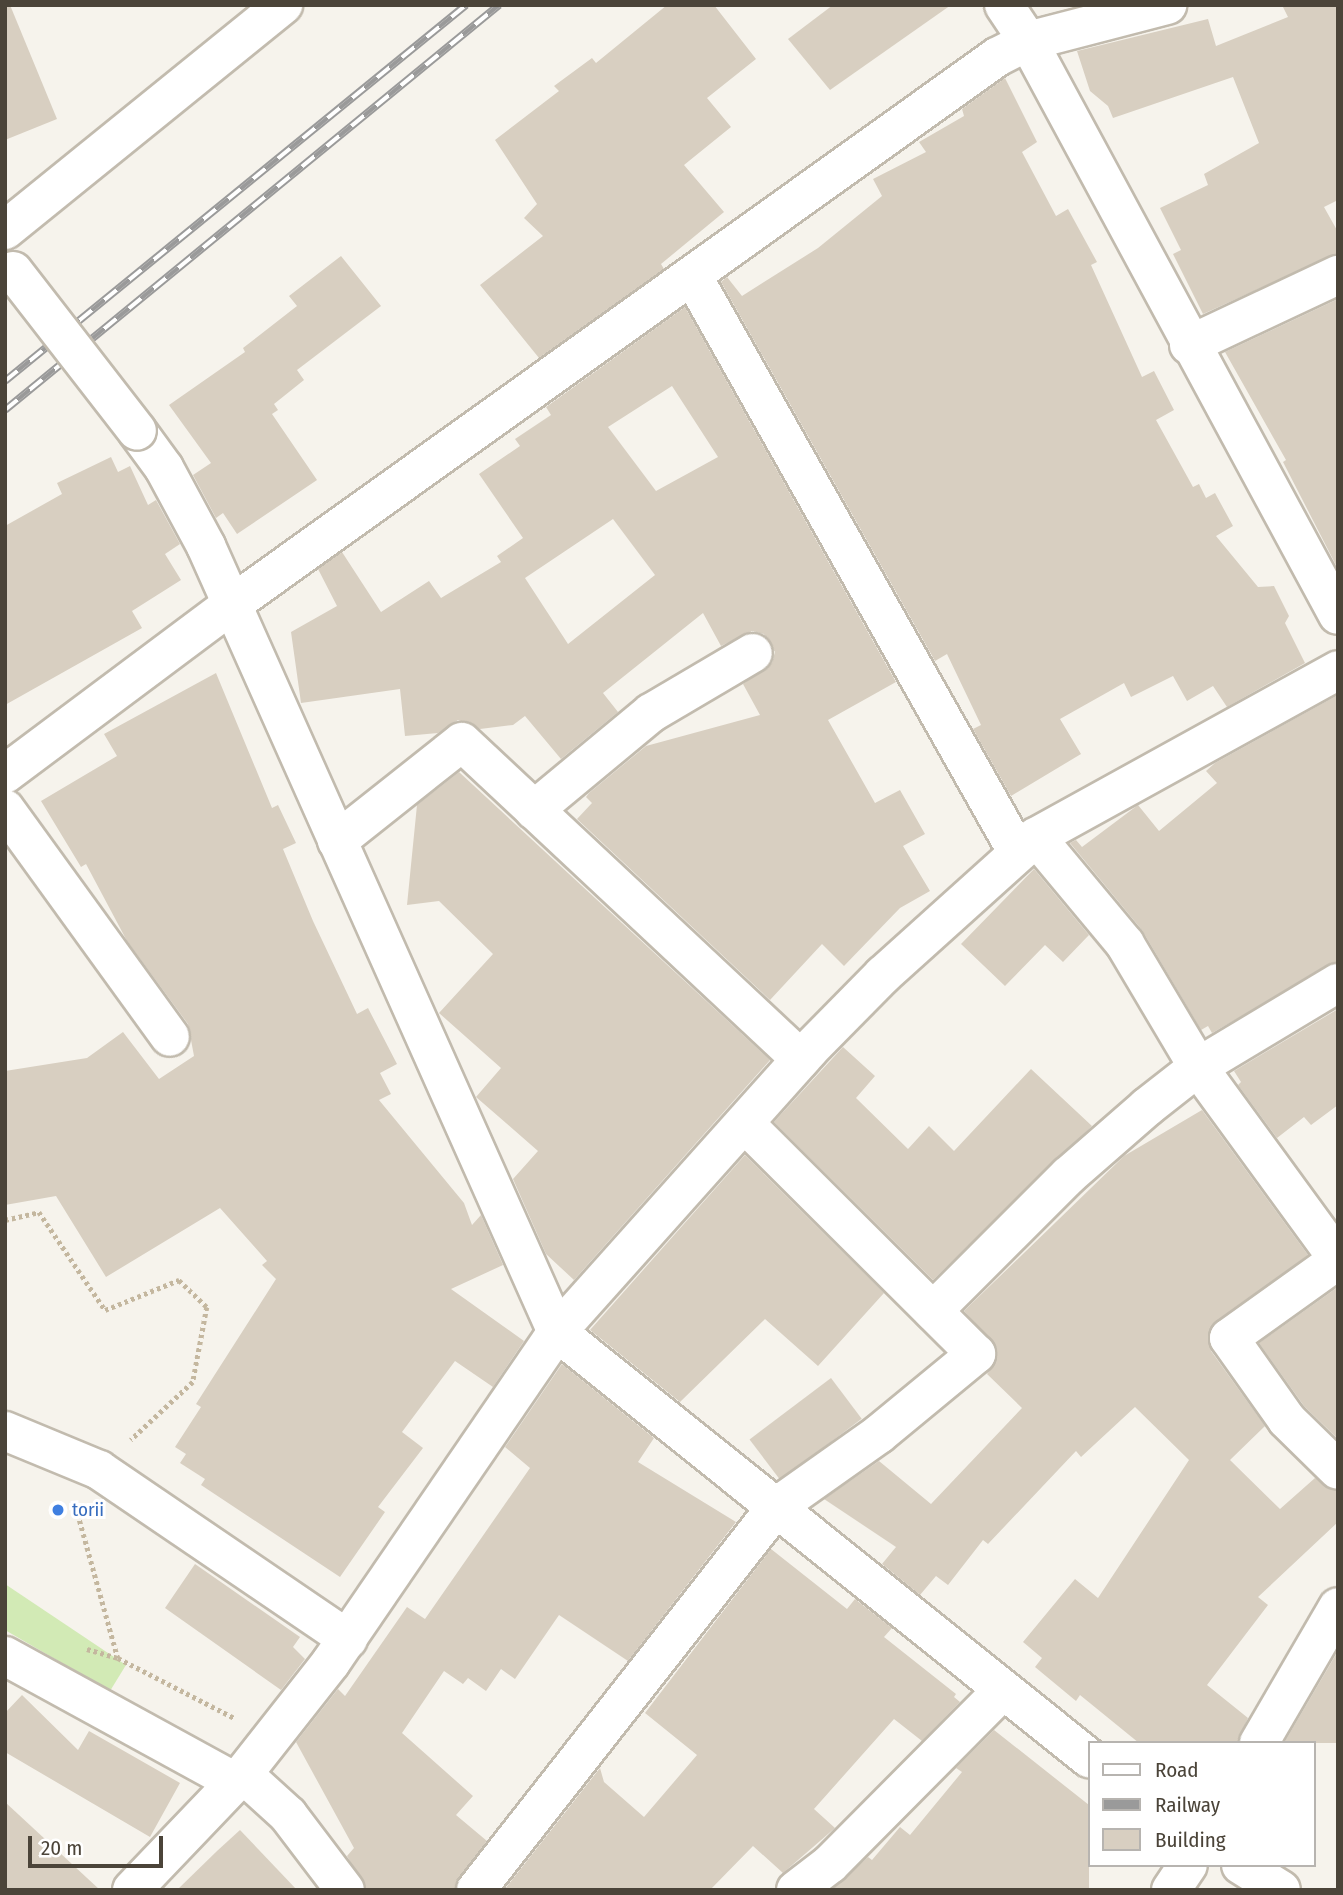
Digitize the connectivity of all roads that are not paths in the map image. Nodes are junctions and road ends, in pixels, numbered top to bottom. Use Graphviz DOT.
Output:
graph roads {
  1 [pos="283,5"];
  2 [pos="1004,5"];
  3 [pos="1167,5"];
  4 [pos="1028,41"];
  5 [pos="5,230"];
  6 [pos="9,266"];
  7 [pos="1338,275"];
  8 [pos="693,277"];
  9 [pos="1189,345"];
  10 [pos="1327,568"];
  11 [pos="231,605"];
  12 [pos="1338,615"];
  13 [pos="753,653"];
  14 [pos="1338,670"];
  15 [pos="5,774"];
  16 [pos="5,809"];
  17 [pos="534,810"];
  18 [pos="337,842"];
  19 [pos="1027,845"];
  20 [pos="1338,983"];
  21 [pos="170,1037"];
  22 [pos="801,1059"];
  23 [pos="1198,1068"];
  24 [pos="744,1123"];
  25 [pos="1338,1259"];
  26 [pos="933,1311"];
  27 [pos="557,1332"];
  28 [pos="5,1431"];
  29 [pos="1338,1470"];
  30 [pos="776,1507"];
  31 [pos="1338,1607"];
  32 [pos="348,1639"];
  33 [pos="5,1656"];
  34 [pos="1001,1692"];
  35 [pos="1260,1741"];
  36 [pos="1088,1757"];
  37 [pos="239,1778"];
  38 [pos="1187,1867"];
  39 [pos="1244,1867"];
  40 [pos="132,1890"];
  41 [pos="345,1890"];
  42 [pos="476,1890"];
  43 [pos="796,1890"];
  44 [pos="1171,1890"];
  45 [pos="1281,1890"];
  1 -- 5 [label="street"];
  2 -- 4 [label="street"];
  3 -- 4 [label="street"];
  4 -- 8 [label="street"];
  4 -- 9 [label="street"];
  6 -- 11 [label="street, bridge"];
  7 -- 9 [label="street"];
  8 -- 11 [label="street"];
  8 -- 19 [label="street"];
  9 -- 10 [label="street"];
  10 -- 12 [label="street"];
  11 -- 15 [label="street"];
  11 -- 18 [label="street"];
  13 -- 17 [label="street"];
  14 -- 19 [label="street"];
  16 -- 21 [label="street"];
  17 -- 18 [label="street"];
  17 -- 22 [label="street"];
  18 -- 27 [label="street"];
  19 -- 22 [label="street"];
  19 -- 23 [label="street"];
  20 -- 23 [label="street"];
  22 -- 24 [label="street"];
  23 -- 25 [label="street"];
  23 -- 26 [label="street"];
  24 -- 26 [label="street"];
  24 -- 27 [label="street"];
  25 -- 29 [label="street"];
  26 -- 30 [label="street"];
  27 -- 30 [label="street"];
  27 -- 32 [label="street"];
  28 -- 32 [label="street"];
  30 -- 34 [label="street"];
  30 -- 42 [label="street"];
  31 -- 35 [label="street"];
  32 -- 37 [label="street"];
  33 -- 37 [label="street"];
  34 -- 36 [label="street"];
  34 -- 43 [label="street"];
  37 -- 40 [label="street"];
  37 -- 41 [label="street"];
  38 -- 44 [label="street"];
  39 -- 45 [label="street"];
}
